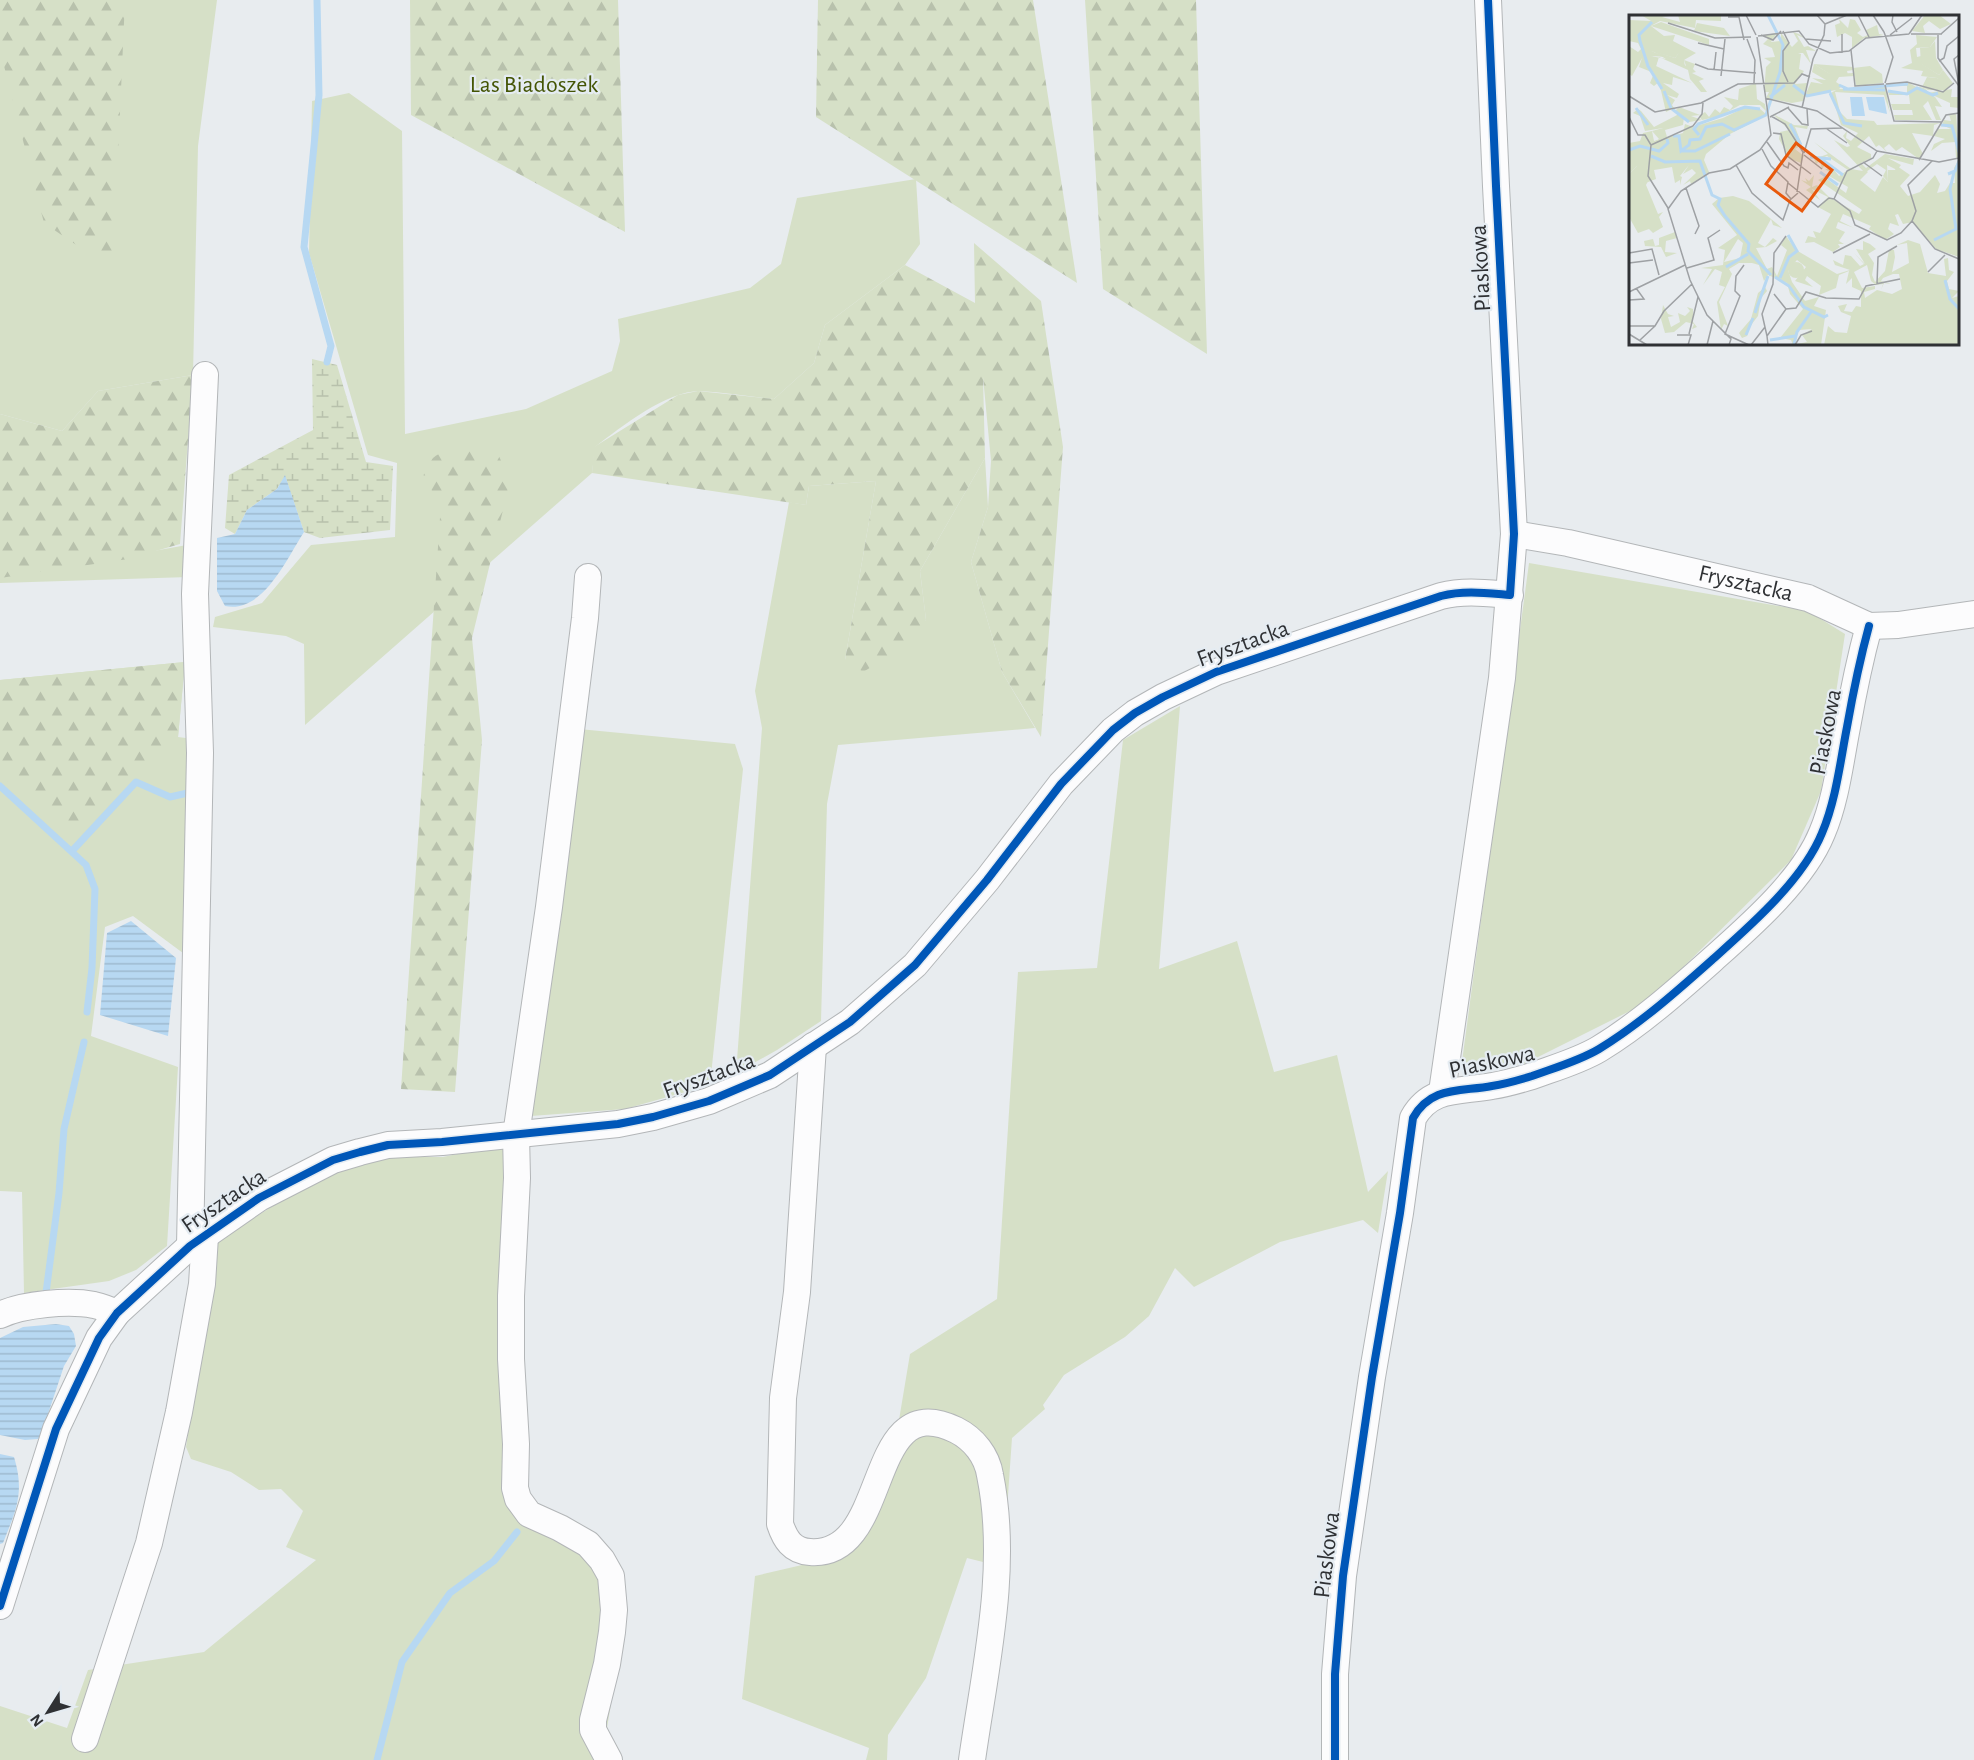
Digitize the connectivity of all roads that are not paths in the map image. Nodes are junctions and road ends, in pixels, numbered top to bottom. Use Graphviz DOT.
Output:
graph roads {
  1 [pos="1488,0"];
  2 [pos="205,375"];
  3 [pos="1514,534"];
  4 [pos="588,577"];
  5 [pos="1510,595"];
  6 [pos="1974,614"];
  7 [pos="1869,626"];
  8 [pos="813,1046"];
  9 [pos="1442,1092"];
  10 [pos="516,1135"];
  11 [pos="198,1241"];
  12 [pos="117,1313"];
  13 [pos="0,1315"];
  14 [pos="0,1606"];
  15 [pos="85,1740"];
  16 [pos="609,1760"];
  17 [pos="972,1760"];
  18 [pos="1335,1760"];
  1 -- 3 [label="street, Piaskowa"];
  2 -- 11 [label="street"];
  3 -- 5 [label="street, Piaskowa"];
  3 -- 7 [label="street, Frysztacka"];
  4 -- 10 [label="street"];
  5 -- 8 [label="street, Frysztacka"];
  5 -- 9 [label="street, Piaskowa"];
  6 -- 7 [label="street, Frysztacka"];
  7 -- 9 [label="street, Piaskowa"];
  8 -- 10 [label="street, Frysztacka"];
  8 -- 17 [label="street"];
  9 -- 18 [label="street, Piaskowa"];
  10 -- 11 [label="street, Frysztacka"];
  10 -- 16 [label="street"];
  11 -- 12 [label="street, Frysztacka"];
  11 -- 15 [label="street"];
  12 -- 13 [label="street"];
  12 -- 14 [label="street, Frysztacka"];
}
